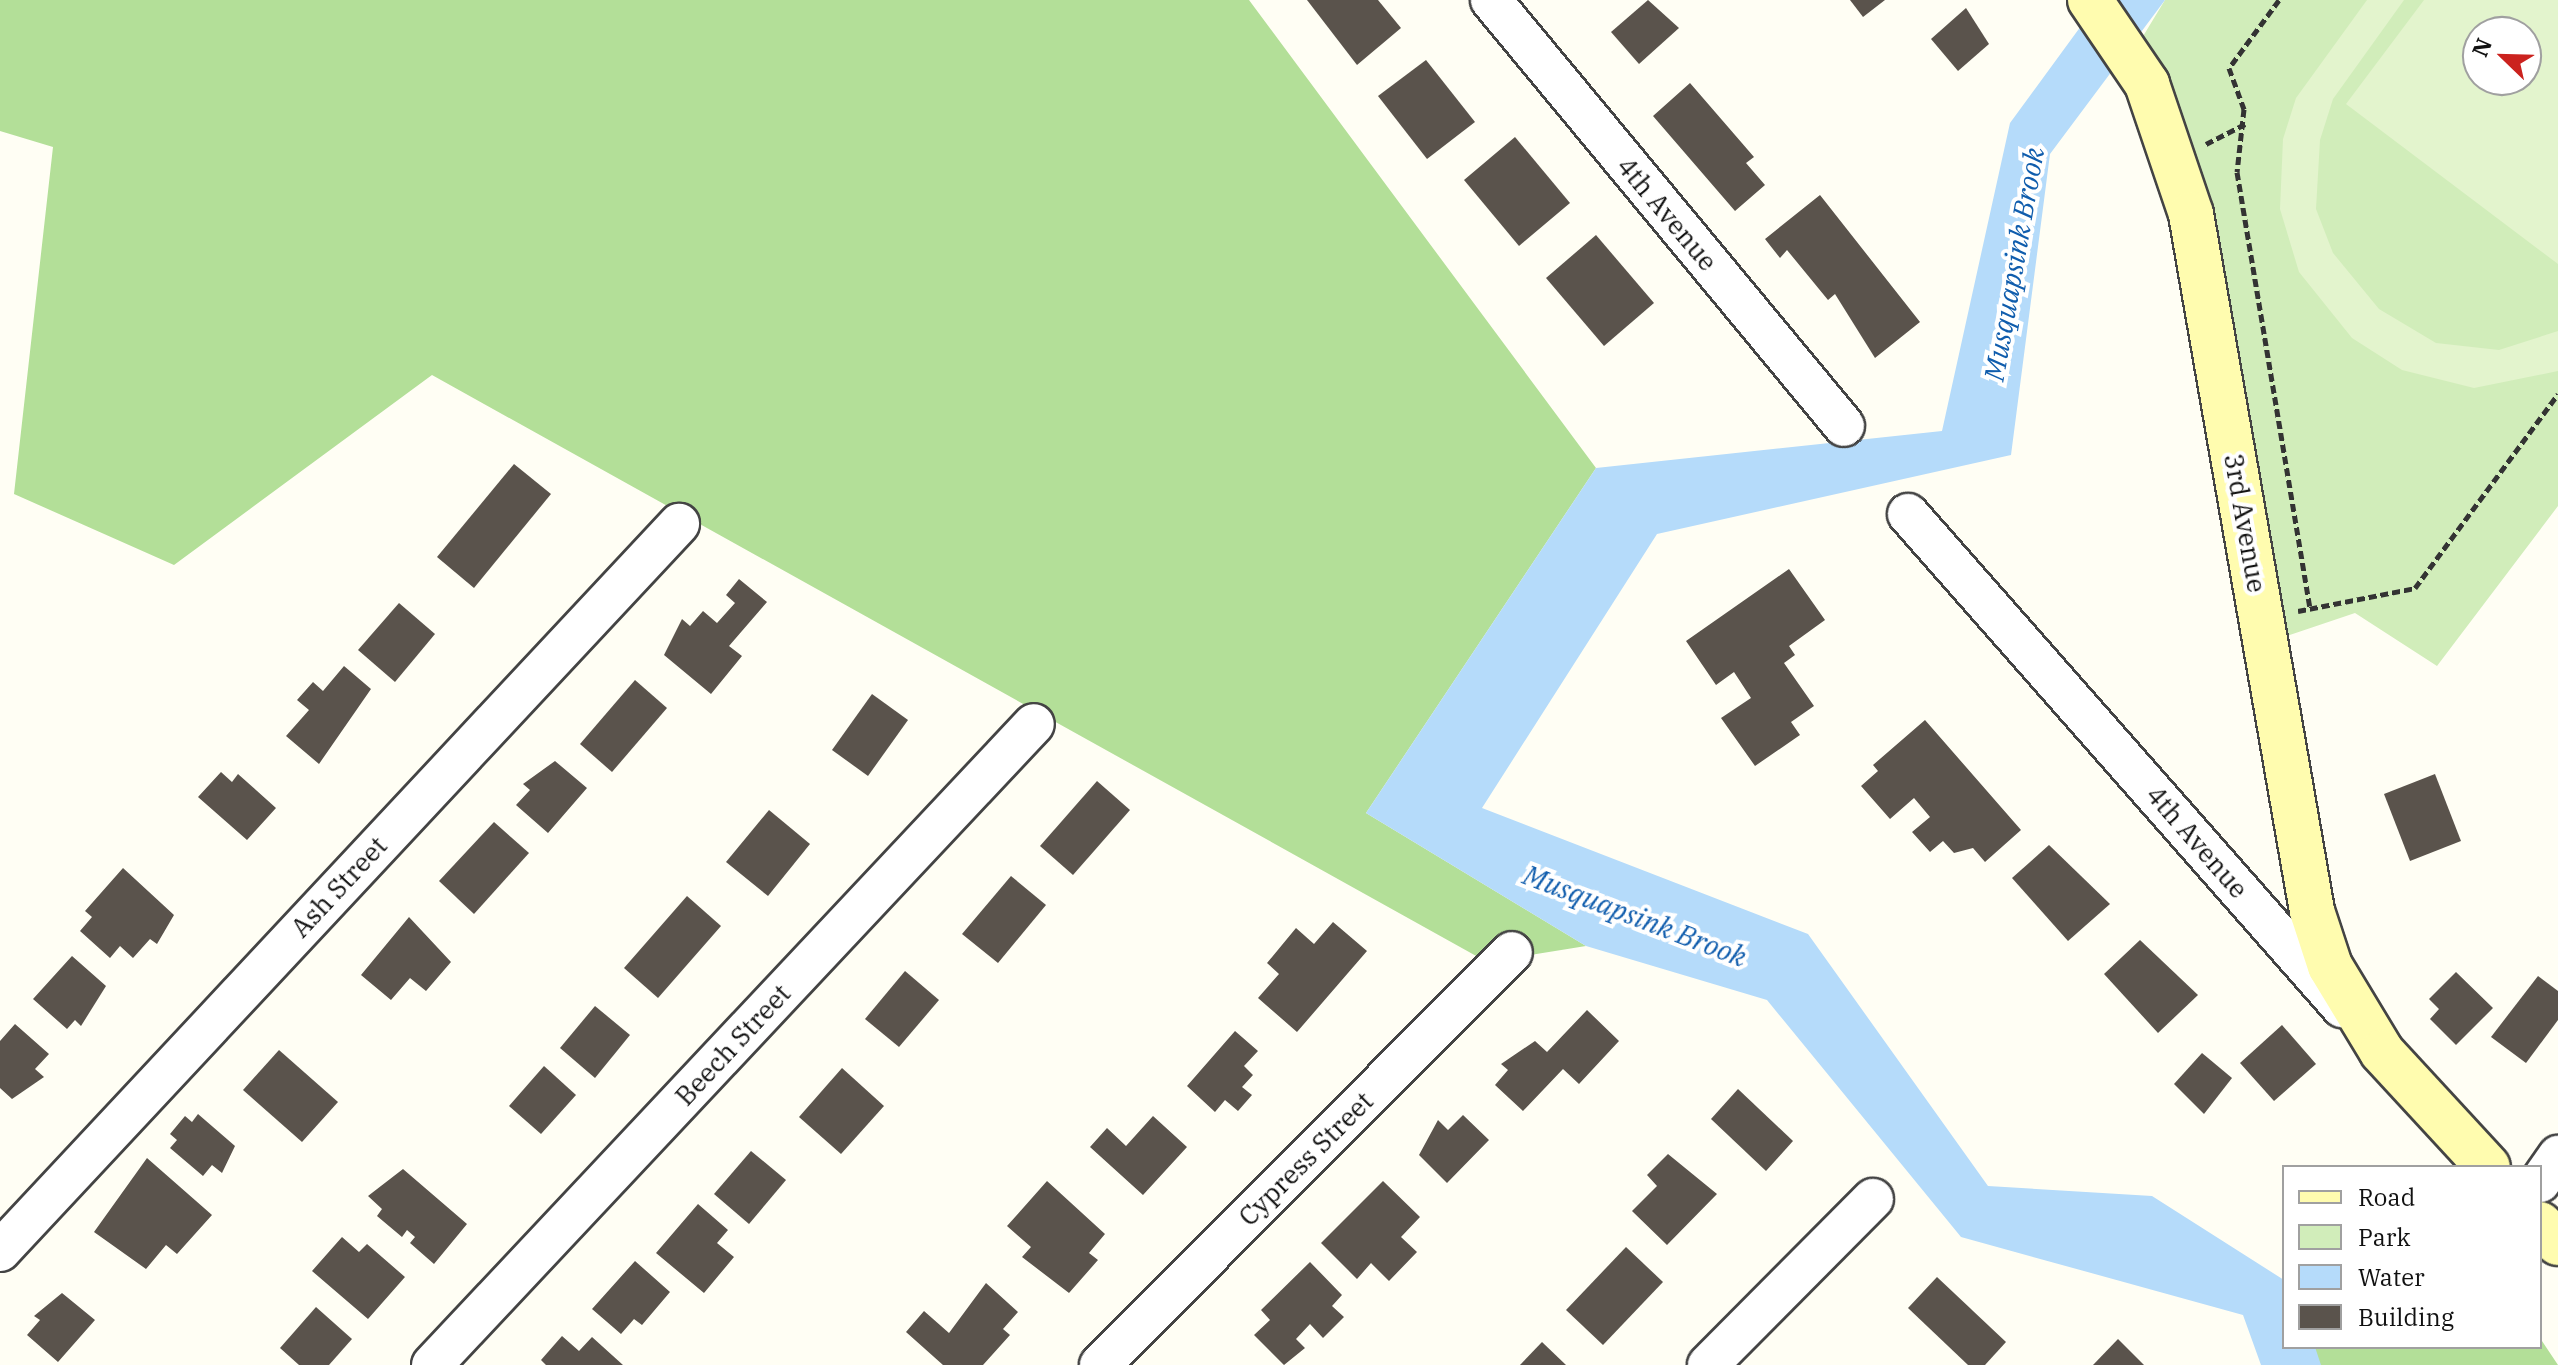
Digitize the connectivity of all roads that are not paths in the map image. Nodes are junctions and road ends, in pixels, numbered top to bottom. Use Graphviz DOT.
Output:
graph roads {
  1 [pos="1491,0"];
  2 [pos="2090,0"];
  3 [pos="1844,426"];
  4 [pos="1908,514"];
  5 [pos="679,524"];
  6 [pos="1034,724"];
  7 [pos="1512,952"];
  8 [pos="2382,1052"];
  9 [pos="2558,1156"];
  10 [pos="2486,1165"];
  11 [pos="2542,1179"];
  12 [pos="1873,1199"];
  13 [pos="2542,1226"];
  14 [pos="2558,1243"];
  15 [pos="0,1251"];
  16 [pos="432,1365"];
  17 [pos="1100,1365"];
  18 [pos="1708,1365"];
  1 -- 3 [label="street, 4th Avenue"];
  2 -- 8 [label="main road, 3rd Avenue"];
  4 -- 8 [label="street, 4th Avenue"];
  5 -- 15 [label="street, Ash Street"];
  6 -- 16 [label="street, Beech Street"];
  7 -- 17 [label="street, Cypress Street"];
  8 -- 10 [label="main road, 4th Avenue"];
  9 -- 11 [label="street"];
  12 -- 18 [label="street"];
  13 -- 14 [label="main road"];
}
